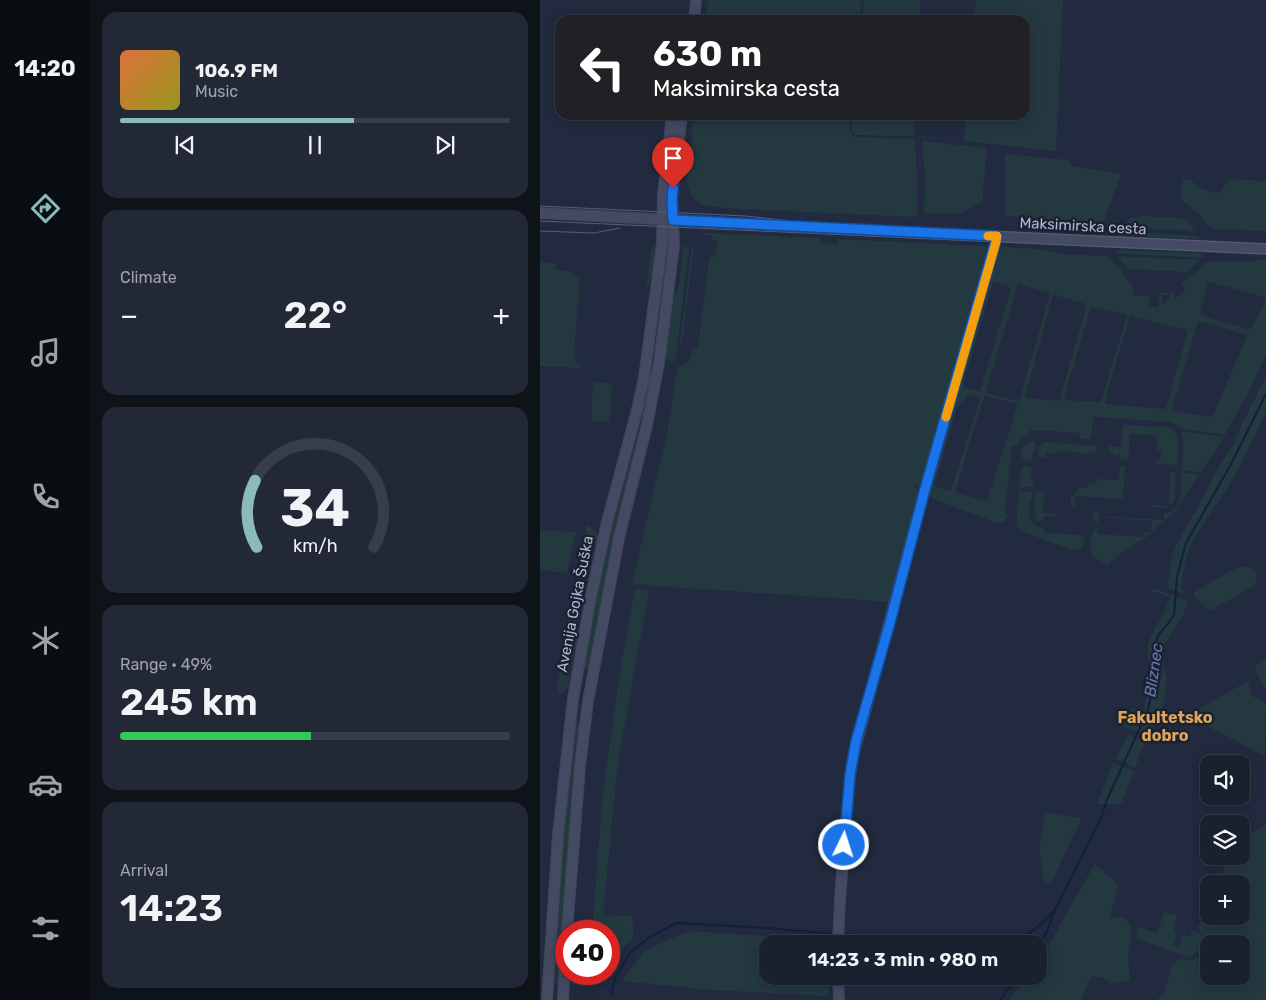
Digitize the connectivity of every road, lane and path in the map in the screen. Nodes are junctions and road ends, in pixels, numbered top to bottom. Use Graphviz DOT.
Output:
graph roads {
  1 [pos="696,0"];
  2 [pos="694,15"];
  3 [pos="671,120"];
  4 [pos="681,120"];
  5 [pos="540,213"];
  6 [pos="668,220"];
  7 [pos="997,236"];
  8 [pos="1266,249"];
  9 [pos="568,920"];
  10 [pos="838,935"];
  11 [pos="564,985"];
  12 [pos="838,985"];
  13 [pos="547,1000"];
  14 [pos="563,1000"];
  15 [pos="838,1000"];
  1 -- 2 [label="main road"];
  3 -- 6 [label="main road"];
  4 -- 6 [label="main road"];
  5 -- 6 [label="main road, Maksimirska cesta"];
  6 -- 7 [label="main road, Maksimirska cesta"];
  6 -- 9 [label="main road, Avenija Gojka Šuška"];
  6 -- 13 [label="main road, Avenija Gojka Šuška"];
  7 -- 8 [label="main road, Maksimirska cesta"];
  7 -- 10 [label="main road"];
  11 -- 14 [label="main road"];
  12 -- 15 [label="main road"];
}
